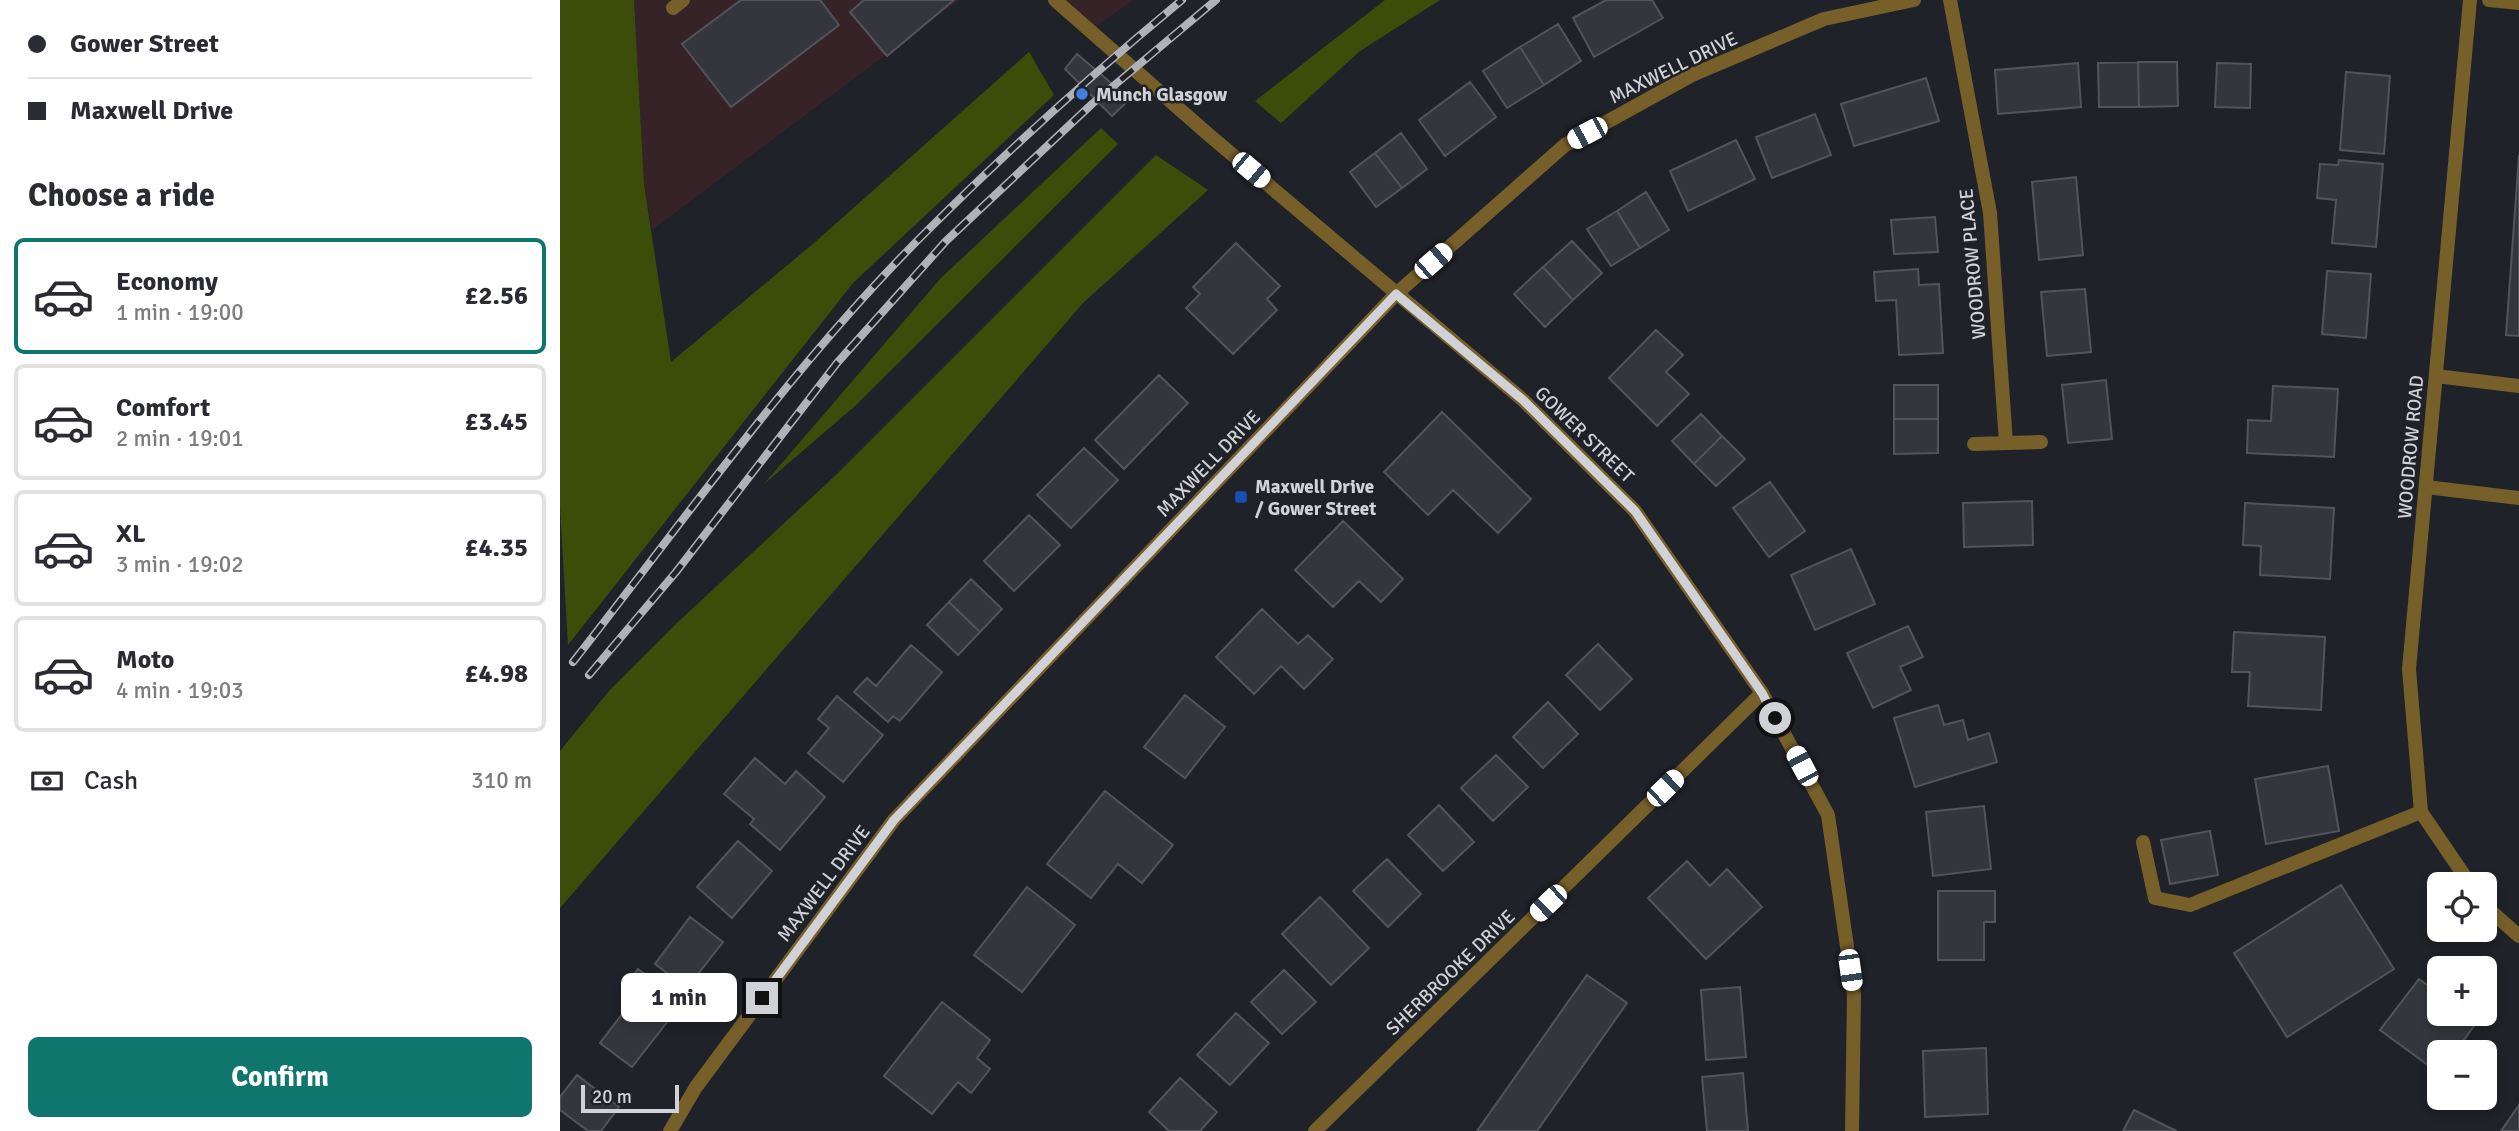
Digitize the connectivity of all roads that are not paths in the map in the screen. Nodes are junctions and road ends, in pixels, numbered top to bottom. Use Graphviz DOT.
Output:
graph roads {
  1 [pos="1055,0"];
  2 [pos="1914,0"];
  3 [pos="1950,0"];
  4 [pos="2470,0"];
  5 [pos="2489,0"];
  6 [pos="2519,3"];
  7 [pos="1396,294"];
  8 [pos="2436,376"];
  9 [pos="2519,386"];
  10 [pos="2041,442"];
  11 [pos="2006,443"];
  12 [pos="1974,444"];
  13 [pos="2426,487"];
  14 [pos="2519,498"];
  15 [pos="1762,693"];
  16 [pos="2421,812"];
  17 [pos="2143,842"];
  18 [pos="2462,872"];
  19 [pos="2497,917"];
  20 [pos="2519,936"];
  21 [pos="670,1131"];
  22 [pos="1315,1131"];
  23 [pos="1852,1131"];
  1 -- 7 [label="street, GOWER STREET"];
  2 -- 7 [label="street, MAXWELL DRIVE"];
  3 -- 11 [label="street, WOODROW PLACE"];
  4 -- 8 [label="street, WOODROW ROAD"];
  5 -- 6 [label="street"];
  7 -- 15 [label="street, GOWER STREET"];
  7 -- 21 [label="street, MAXWELL DRIVE"];
  8 -- 9 [label="street"];
  8 -- 13 [label="street, WOODROW ROAD"];
  10 -- 11 [label="street"];
  11 -- 12 [label="street"];
  13 -- 14 [label="street"];
  13 -- 16 [label="street, WOODROW ROAD"];
  15 -- 22 [label="street, SHERBROOKE DRIVE"];
  15 -- 23 [label="street, GOWER STREET"];
  16 -- 17 [label="street"];
  16 -- 18 [label="street, WOODROW ROAD"];
  19 -- 20 [label="street"];
}
